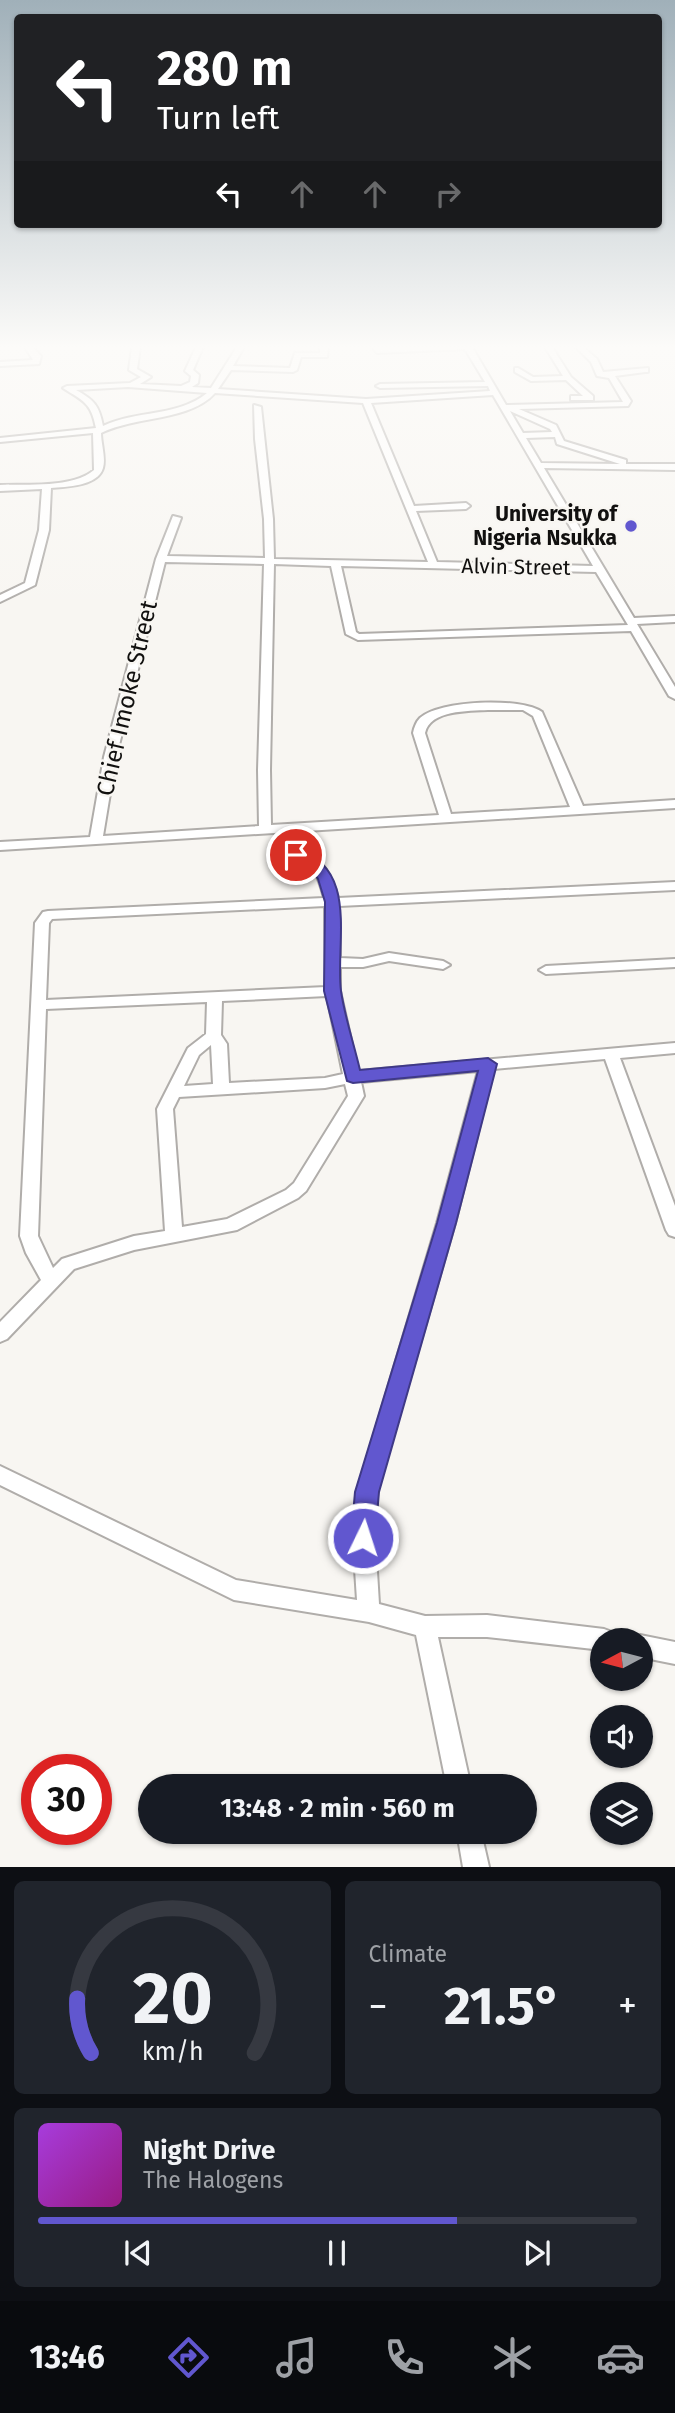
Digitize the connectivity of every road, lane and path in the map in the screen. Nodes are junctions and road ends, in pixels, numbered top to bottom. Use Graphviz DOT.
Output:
graph roads {
  1 [pos="59,434"];
  2 [pos="97,434"];
  3 [pos="259,434"];
  4 [pos="380,434"];
  5 [pos="556,434"];
  6 [pos="558,434"];
  7 [pos="519,436"];
  8 [pos="0,440"];
  9 [pos="536,465"];
  10 [pos="638,467"];
  11 [pos="675,467"];
  12 [pos="47,485"];
  13 [pos="0,488"];
  14 [pos="466,506"];
  15 [pos="412,509"];
  16 [pos="176,518"];
  17 [pos="161,559"];
  18 [pos="271,561"];
  19 [pos="335,563"];
  20 [pos="434,566"];
  21 [pos="599,569"];
  22 [pos="0,599"];
  23 [pos="675,619"];
  24 [pos="632,624"];
  25 [pos="675,696"];
  26 [pos="675,804"];
  27 [pos="578,810"];
  28 [pos="446,818"];
  29 [pos="265,828"];
  30 [pos="96,839"];
  31 [pos="0,846"];
  32 [pos="277,856"];
  33 [pos="675,886"];
  34 [pos="332,902"];
  35 [pos="333,962"];
  36 [pos="675,963"];
  37 [pos="443,965"];
  38 [pos="546,970"];
  39 [pos="333,991"];
  40 [pos="215,998"];
  41 [pos="39,1006"];
  42 [pos="213,1036"];
  43 [pos="675,1048"];
  44 [pos="611,1055"];
  45 [pos="488,1064"];
  46 [pos="353,1077"];
  47 [pos="220,1090"];
  48 [pos="174,1092"];
  49 [pos="675,1230"];
  50 [pos="174,1236"];
  51 [pos="51,1281"];
  52 [pos="0,1334"];
  53 [pos="0,1475"];
  54 [pos="369,1612"];
  55 [pos="425,1627"];
  56 [pos="590,1638"];
  57 [pos="653,1649"];
  58 [pos="675,1653"];
  59 [pos="456,1774"];
  60 [pos="471,1844"];
  61 [pos="476,1867"];
  1 -- 8 [label="street"];
  2 -- 12 [label="street"];
  3 -- 18 [label="street"];
  4 -- 15 [label="street"];
  5 -- 7 [label="street"];
  6 -- 10 [label="street"];
  7 -- 9 [label="street"];
  9 -- 10 [label="street"];
  9 -- 21 [label="street"];
  10 -- 11 [label="street"];
  12 -- 13 [label="street"];
  12 -- 22 [label="street"];
  14 -- 15 [label="street"];
  15 -- 20 [label="street"];
  16 -- 17 [label="street, Chief Imoke Street"];
  17 -- 18 [label="street, Alvin Street"];
  17 -- 30 [label="street, Chief Imoke Street"];
  18 -- 19 [label="street, Alvin Street"];
  18 -- 29 [label="street"];
  19 -- 20 [label="street, Alvin Street"];
  19 -- 24 [label="street"];
  20 -- 21 [label="street, Alvin Street"];
  21 -- 24 [label="street"];
  23 -- 24 [label="street"];
  24 -- 25 [label="street"];
  26 -- 27 [label="street"];
  27 -- 28 [label="street"];
  27 -- 28 [label="street"];
  28 -- 29 [label="street"];
  29 -- 30 [label="street"];
  30 -- 31 [label="street"];
  32 -- 34 [label="street"];
  33 -- 34 [label="street"];
  34 -- 35 [label="street"];
  34 -- 41 [label="street"];
  35 -- 37 [label="street"];
  35 -- 39 [label="street"];
  36 -- 38 [label="street"];
  39 -- 40 [label="street"];
  39 -- 46 [label="street"];
  40 -- 41 [label="street"];
  40 -- 42 [label="street"];
  41 -- 51 [label="street"];
  42 -- 47 [label="street"];
  42 -- 48 [label="street"];
  43 -- 44 [label="street"];
  44 -- 45 [label="street"];
  44 -- 49 [label="street"];
  45 -- 46 [label="street"];
  45 -- 54 [label="street"];
  46 -- 47 [label="street"];
  46 -- 50 [label="street"];
  47 -- 48 [label="street"];
  48 -- 50 [label="street"];
  50 -- 51 [label="street"];
  51 -- 52 [label="street"];
  53 -- 54 [label="street"];
  54 -- 55 [label="street"];
  55 -- 56 [label="street"];
  55 -- 59 [label="street"];
  57 -- 58 [label="street"];
  60 -- 61 [label="street"];
}
